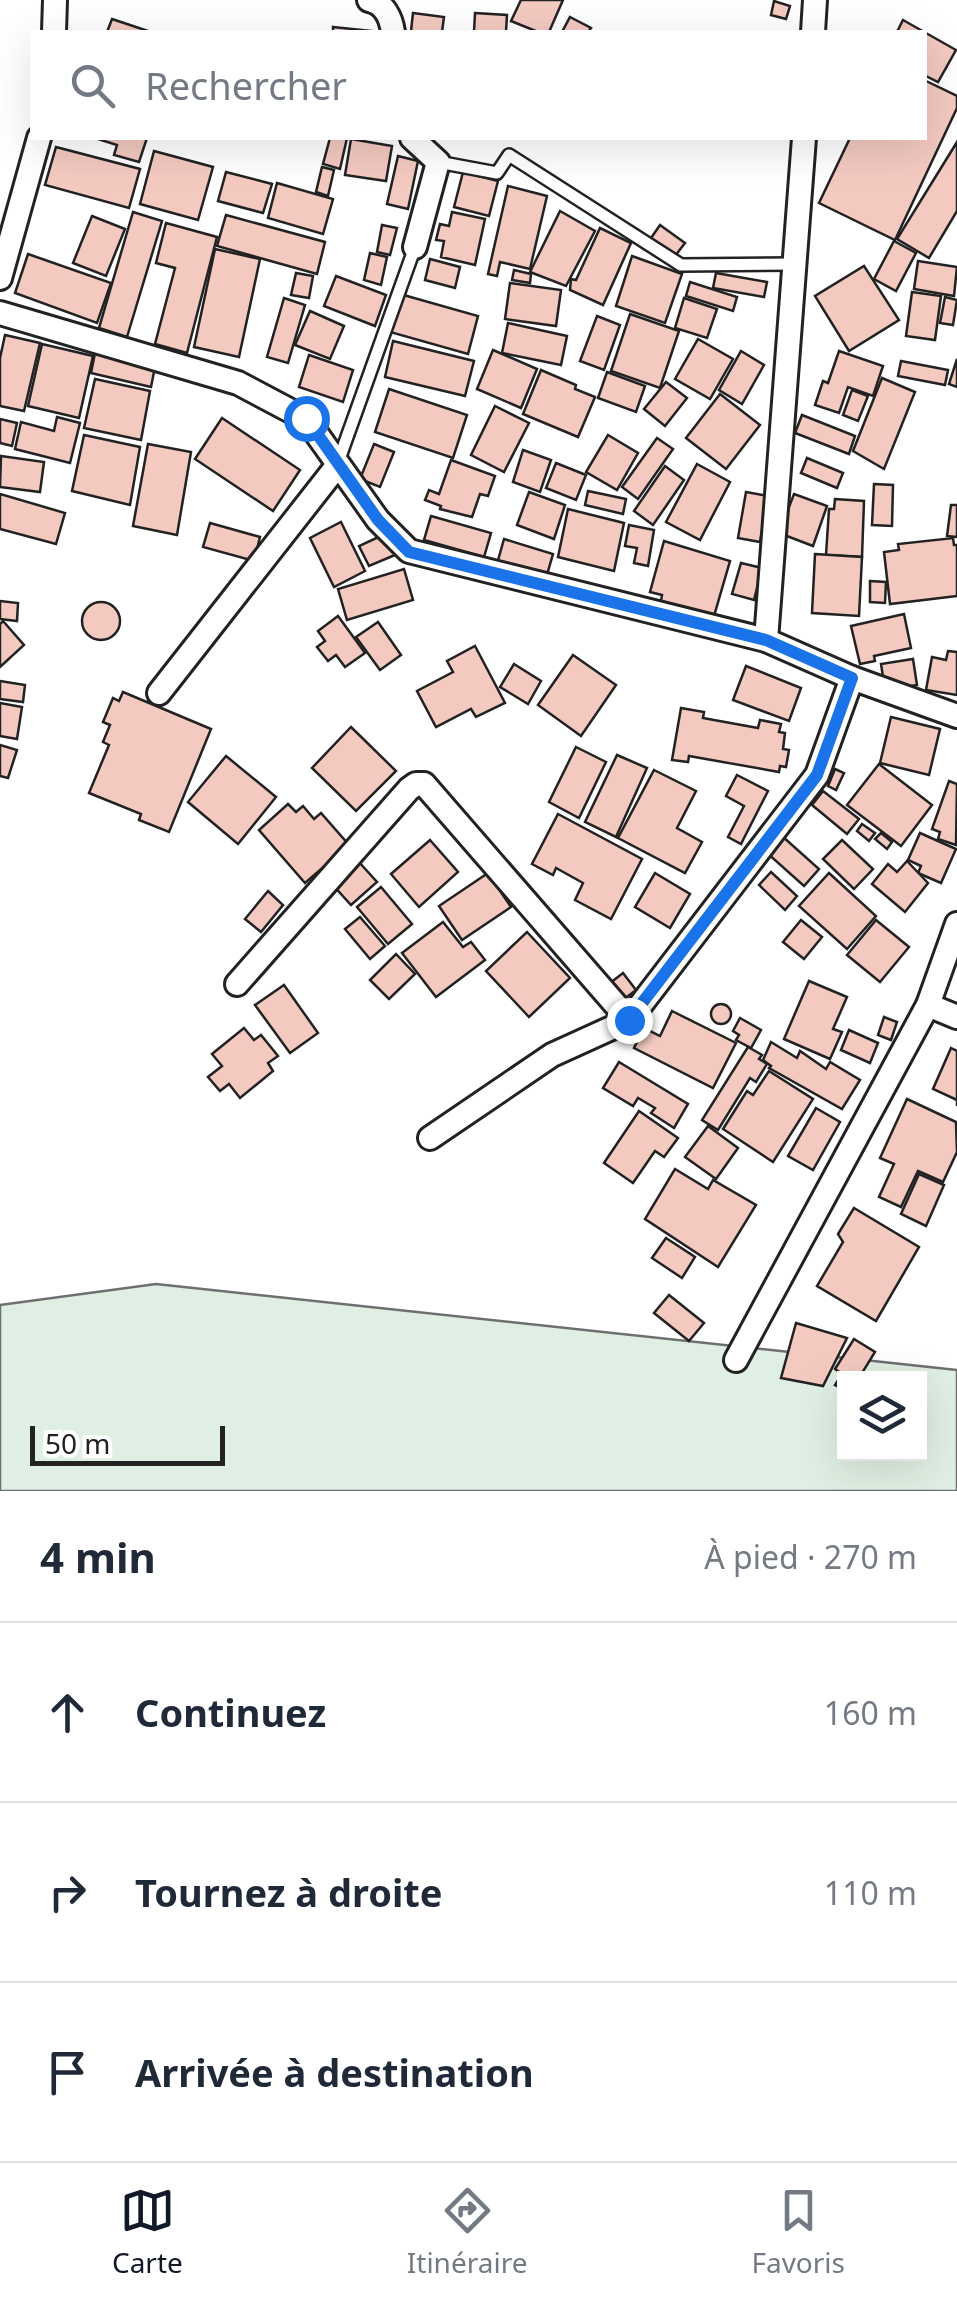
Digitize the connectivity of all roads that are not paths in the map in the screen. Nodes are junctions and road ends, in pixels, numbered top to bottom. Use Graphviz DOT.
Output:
graph roads {
  1 [pos="56,0"];
  2 [pos="369,0"];
  3 [pos="815,0"];
  4 [pos="54,30"];
  5 [pos="393,30"];
  6 [pos="812,30"];
  7 [pos="38,140"];
  8 [pos="414,140"];
  9 [pos="804,140"];
  10 [pos="438,162"];
  11 [pos="415,247"];
  12 [pos="795,264"];
  13 [pos="0,278"];
  14 [pos="0,313"];
  15 [pos="337,466"];
  16 [pos="766,640"];
  17 [pos="852,678"];
  18 [pos="158,693"];
  19 [pos="957,716"];
  20 [pos="957,924"];
  21 [pos="237,984"];
  22 [pos="928,1005"];
  23 [pos="957,1017"];
  24 [pos="629,1020"];
  25 [pos="430,1138"];
  26 [pos="736,1360"];
  1 -- 4 [label="street"];
  2 -- 5 [label="street"];
  3 -- 6 [label="street"];
  7 -- 13 [label="street"];
  8 -- 10 [label="street"];
  9 -- 12 [label="street"];
  10 -- 11 [label="street"];
  10 -- 12 [label="lane"];
  11 -- 15 [label="lane"];
  12 -- 16 [label="street"];
  14 -- 15 [label="street"];
  15 -- 16 [label="street"];
  15 -- 18 [label="street"];
  16 -- 17 [label="street"];
  17 -- 19 [label="street"];
  17 -- 24 [label="street"];
  20 -- 22 [label="street"];
  21 -- 24 [label="street"];
  22 -- 23 [label="street"];
  22 -- 26 [label="street"];
  24 -- 25 [label="street"];
}
